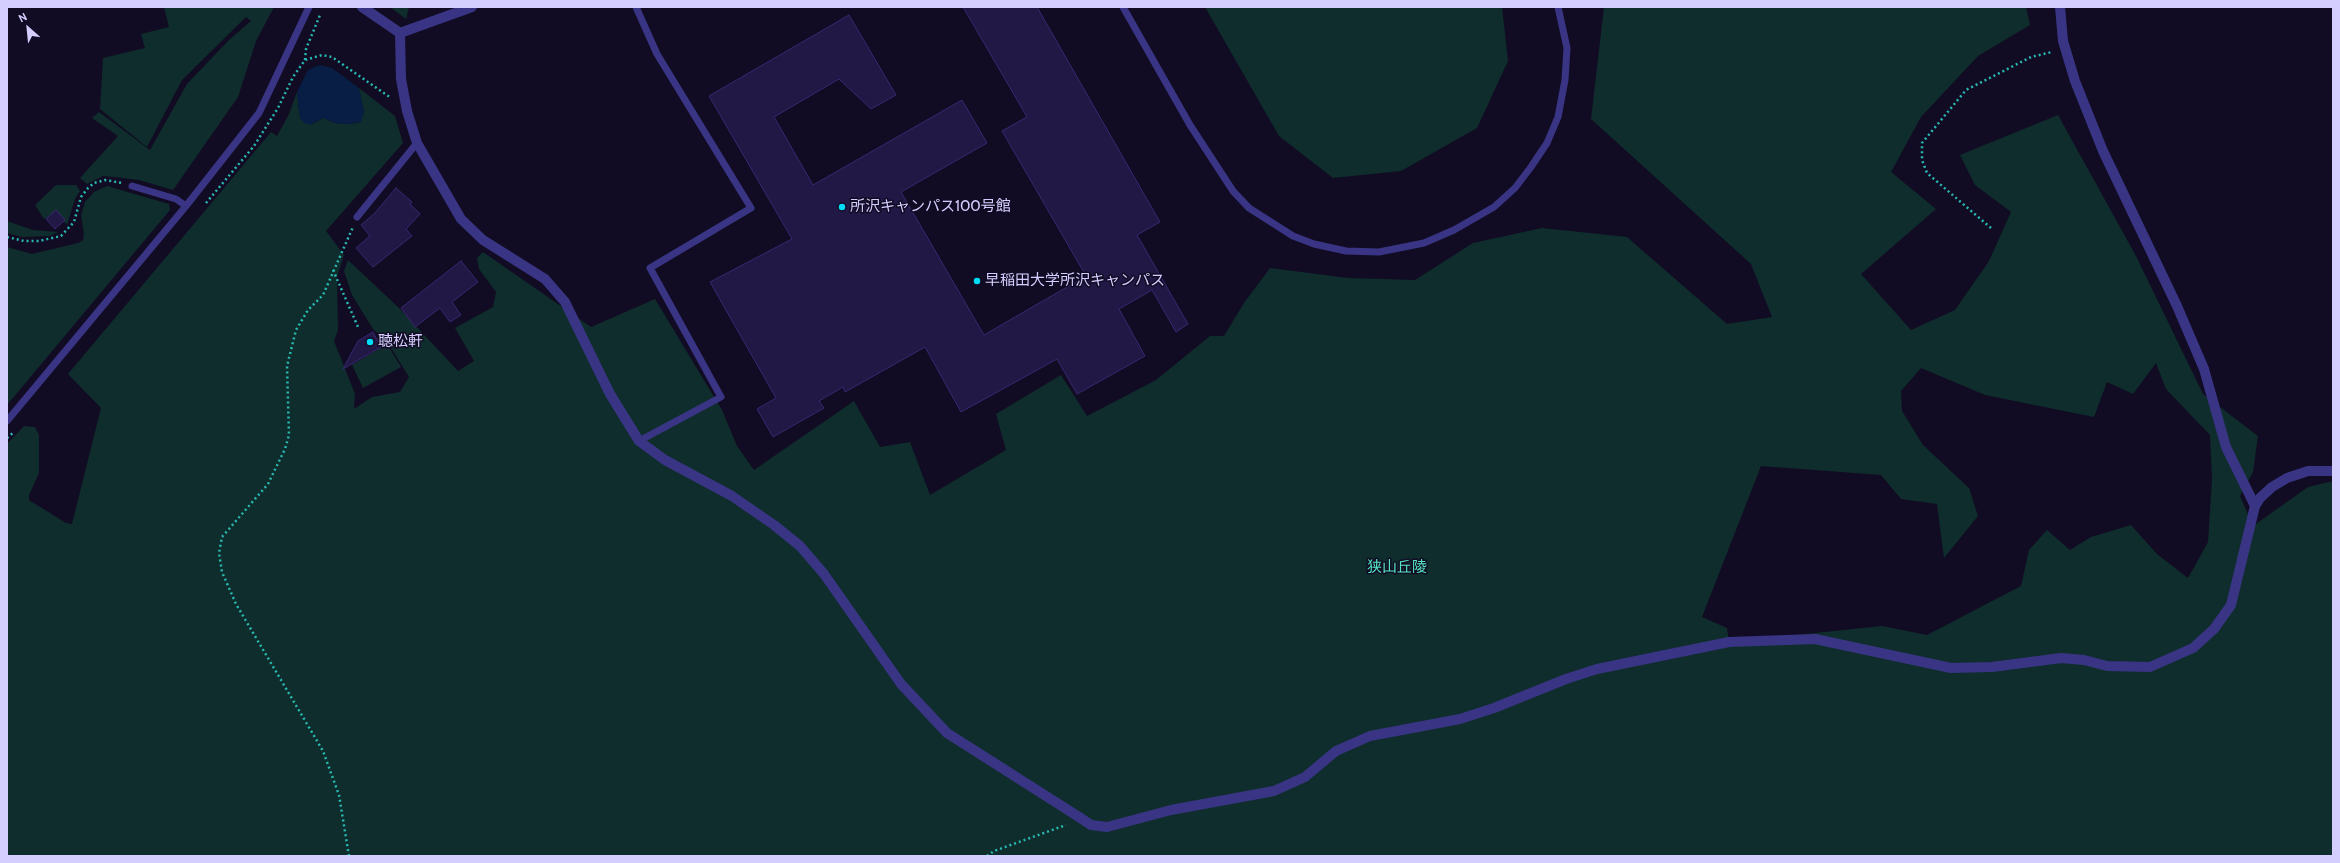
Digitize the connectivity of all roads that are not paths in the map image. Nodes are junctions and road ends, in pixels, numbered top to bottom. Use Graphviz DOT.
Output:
graph roads {
  1 [pos="309,7"];
  2 [pos="362,7"];
  3 [pos="472,7"];
  4 [pos="636,7"];
  5 [pos="1123,7"];
  6 [pos="1558,7"];
  7 [pos="2060,7"];
  8 [pos="400,33"];
  9 [pos="417,144"];
  10 [pos="132,186"];
  11 [pos="186,206"];
  12 [pos="357,217"];
  13 [pos="7,421"];
  14 [pos="639,441"];
  15 [pos="2333,471"];
  16 [pos="2255,506"];
  1 -- 11 [label="lane"];
  2 -- 8 [label="street"];
  3 -- 8 [label="street"];
  4 -- 14 [label="lane"];
  5 -- 6 [label="lane"];
  7 -- 16 [label="street"];
  8 -- 9 [label="street"];
  9 -- 12 [label="lane"];
  9 -- 14 [label="street"];
  10 -- 11 [label="lane"];
  11 -- 13 [label="lane"];
  14 -- 16 [label="street"];
  15 -- 16 [label="street"];
}
